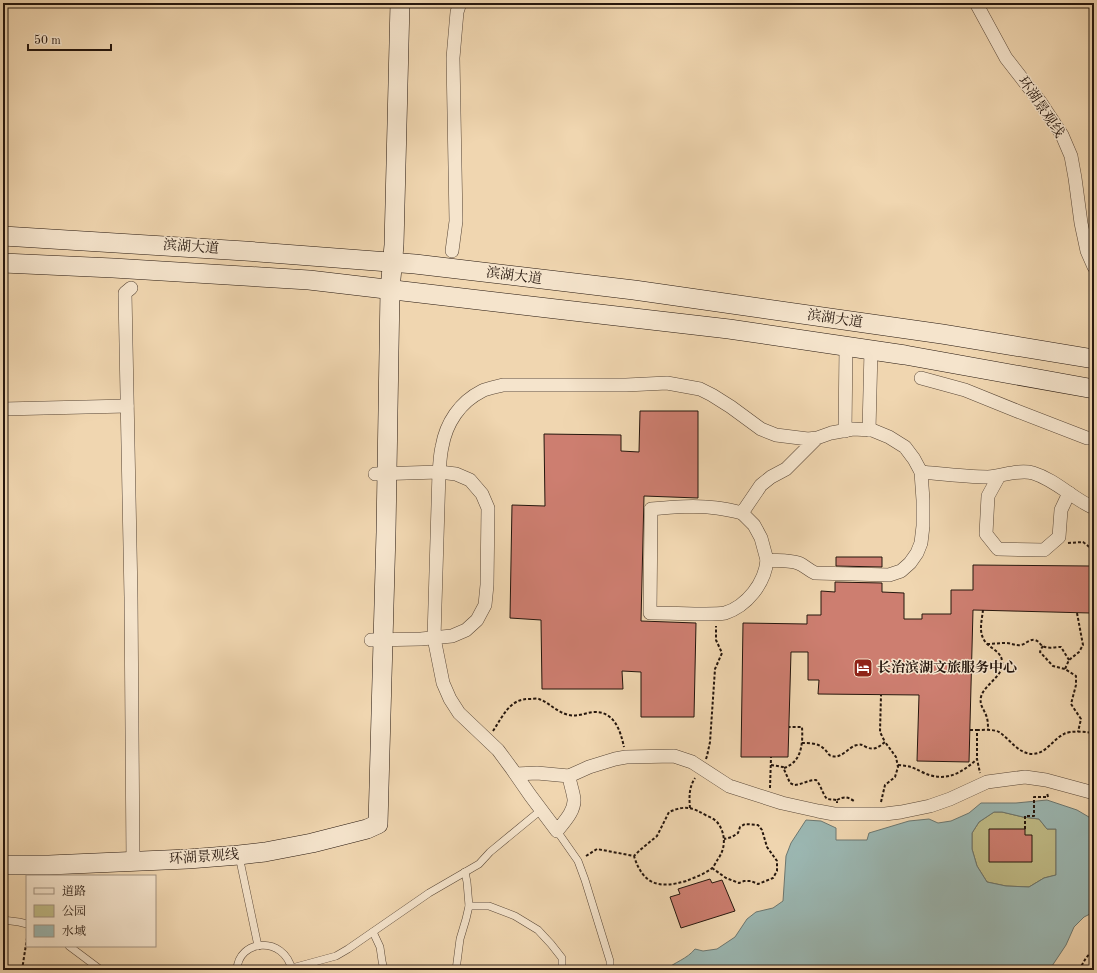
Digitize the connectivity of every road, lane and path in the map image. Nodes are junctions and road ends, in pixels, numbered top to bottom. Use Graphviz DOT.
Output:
graph roads {
  1 [pos="388,3"];
  2 [pos="400,3"];
  3 [pos="460,3"];
  4 [pos="976,3"];
  5 [pos="3,236"];
  6 [pos="452,251"];
  7 [pos="387,262"];
  8 [pos="3,263"];
  9 [pos="1094,267"];
  10 [pos="131,288"];
  11 [pos="385,289"];
  12 [pos="846,347"];
  13 [pos="871,350"];
  14 [pos="1094,359"];
  15 [pos="921,378"];
  16 [pos="1094,389"];
  17 [pos="127,406"];
  18 [pos="3,409"];
  19 [pos="870,430"];
  20 [pos="845,431"];
  21 [pos="817,438"];
  22 [pos="1094,438"];
  23 [pos="439,472"];
  24 [pos="921,472"];
  25 [pos="381,474"];
  26 [pos="999,476"];
  27 [pos="1069,493"];
  28 [pos="1094,508"];
  29 [pos="742,513"];
  30 [pos="1056,539"];
  31 [pos="1093,549"];
  32 [pos="767,560"];
  33 [pos="1090,566"];
  34 [pos="983,610"];
  35 [pos="1077,612"];
  36 [pos="717,613"];
  37 [pos="434,638"];
  38 [pos="377,640"];
  39 [pos="987,644"];
  40 [pos="1043,646"];
  41 [pos="1069,660"];
  42 [pos="1066,669"];
  43 [pos="881,695"];
  44 [pos="789,727"];
  45 [pos="970,730"];
  46 [pos="978,730"];
  47 [pos="988,730"];
  48 [pos="1078,732"];
  49 [pos="1094,733"];
  50 [pos="487,740"];
  51 [pos="886,742"];
  52 [pos="802,743"];
  53 [pos="626,757"];
  54 [pos="771,757"];
  55 [pos="977,759"];
  56 [pos="771,765"];
  57 [pos="898,765"];
  58 [pos="701,768"];
  59 [pos="784,768"];
  60 [pos="516,774"];
  61 [pos="569,776"];
  62 [pos="1046,780"];
  63 [pos="982,784"];
  64 [pos="1094,793"];
  65 [pos="770,799"];
  66 [pos="690,808"];
  67 [pos="542,810"];
  68 [pos="837,814"];
  69 [pos="879,814"];
  70 [pos="1025,829"];
  71 [pos="557,831"];
  72 [pos="724,839"];
  73 [pos="239,855"];
  74 [pos="634,856"];
  75 [pos="578,861"];
  76 [pos="133,862"];
  77 [pos="3,865"];
  78 [pos="712,868"];
  79 [pos="465,872"];
  80 [pos="469,906"];
  81 [pos="3,920"];
  82 [pos="26,924"];
  83 [pos="373,932"];
  84 [pos="26,944"];
  85 [pos="258,946"];
  86 [pos="70,947"];
  87 [pos="1094,949"];
  88 [pos="292,969"];
  89 [pos="610,969"];
  90 [pos="22,970"];
  91 [pos="101,970"];
  92 [pos="237,970"];
  93 [pos="384,970"];
  94 [pos="456,970"];
  95 [pos="562,970"];
  96 [pos="586,970"];
  97 [pos="1079,970"];
  1 -- 7 [label="main road"];
  2 -- 7 [label="main road"];
  3 -- 6 [label="street"];
  4 -- 9 [label="street, 环湖景观线"];
  5 -- 7 [label="main road, 滨湖大道"];
  7 -- 11 [label="main road"];
  7 -- 14 [label="main road, 滨湖大道"];
  8 -- 11 [label="main road, 滨湖大道"];
  10 -- 17 [label="street"];
  11 -- 12 [label="main road, 滨湖大道"];
  11 -- 25 [label="main road"];
  12 -- 13 [label="main road, 滨湖大道"];
  12 -- 20 [label="street"];
  13 -- 16 [label="main road, 滨湖大道"];
  13 -- 19 [label="street"];
  15 -- 22 [label="street"];
  17 -- 18 [label="street"];
  17 -- 76 [label="street"];
  19 -- 20 [label="street"];
  19 -- 24 [label="street"];
  20 -- 21 [label="street"];
  21 -- 23 [label="street"];
  21 -- 29 [label="street"];
  23 -- 25 [label="street"];
  23 -- 37 [label="street"];
  23 -- 37 [label="street"];
  24 -- 26 [label="street"];
  24 -- 32 [label="street"];
  25 -- 38 [label="main road"];
  26 -- 27 [label="street"];
  26 -- 30 [label="street"];
  27 -- 28 [label="street"];
  27 -- 30 [label="street"];
  29 -- 32 [label="street"];
  29 -- 36 [label="street"];
  30 -- 31 [label="path"];
  31 -- 33 [label="path"];
  32 -- 36 [label="street"];
  34 -- 39 [label="path"];
  35 -- 41 [label="path"];
  36 -- 58 [label="path"];
  37 -- 38 [label="street"];
  37 -- 50 [label="street"];
  38 -- 73 [label="main road, 环湖景观线"];
  39 -- 40 [label="path"];
  39 -- 47 [label="path"];
  40 -- 41 [label="path"];
  40 -- 42 [label="path"];
  41 -- 42 [label="path"];
  42 -- 48 [label="path"];
  43 -- 51 [label="path"];
  44 -- 52 [label="path"];
  45 -- 46 [label="path"];
  46 -- 47 [label="path"];
  46 -- 55 [label="path"];
  47 -- 48 [label="path"];
  48 -- 49 [label="path"];
  50 -- 53 [label="path"];
  50 -- 60 [label="street"];
  51 -- 52 [label="path"];
  51 -- 57 [label="path"];
  52 -- 59 [label="path"];
  53 -- 58 [label="street"];
  53 -- 61 [label="street"];
  54 -- 56 [label="path"];
  55 -- 57 [label="path"];
  55 -- 63 [label="path"];
  56 -- 59 [label="path"];
  56 -- 65 [label="path"];
  57 -- 69 [label="path"];
  58 -- 65 [label="street"];
  58 -- 66 [label="path"];
  59 -- 68 [label="path"];
  60 -- 61 [label="street"];
  60 -- 67 [label="street"];
  61 -- 71 [label="street"];
  62 -- 63 [label="street"];
  62 -- 64 [label="street"];
  62 -- 70 [label="path"];
  63 -- 69 [label="street"];
  65 -- 68 [label="street"];
  66 -- 72 [label="path"];
  66 -- 74 [label="path"];
  67 -- 71 [label="street"];
  67 -- 79 [label="lane"];
  68 -- 69 [label="street"];
  71 -- 75 [label="lane"];
  72 -- 78 [label="path"];
  72 -- 78 [label="path"];
  73 -- 76 [label="main road, 环湖景观线"];
  73 -- 85 [label="lane"];
  74 -- 75 [label="path"];
  74 -- 78 [label="path"];
  75 -- 89 [label="lane"];
  76 -- 77 [label="main road, 环湖景观线"];
  79 -- 80 [label="lane"];
  79 -- 83 [label="lane"];
  80 -- 94 [label="lane"];
  80 -- 95 [label="lane"];
  81 -- 82 [label="lane"];
  83 -- 88 [label="lane"];
  83 -- 93 [label="lane"];
  84 -- 90 [label="path"];
  85 -- 88 [label="lane"];
  85 -- 92 [label="lane"];
  86 -- 91 [label="lane"];
  87 -- 97 [label="path"];
  89 -- 96 [label="lane"];
}
